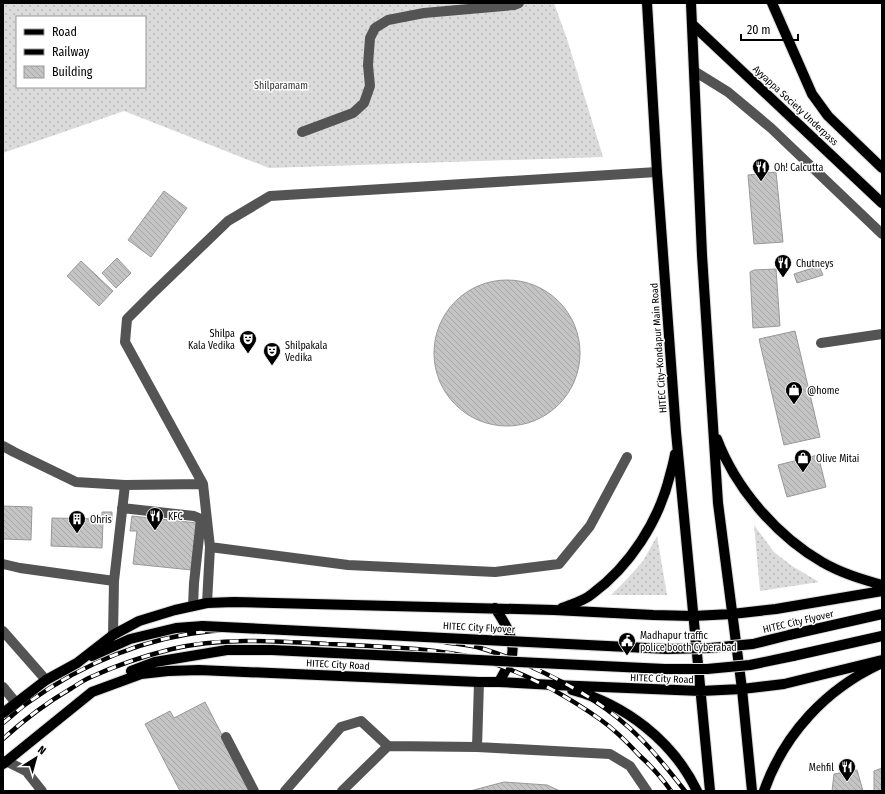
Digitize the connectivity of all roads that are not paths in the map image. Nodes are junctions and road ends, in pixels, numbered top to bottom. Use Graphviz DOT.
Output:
graph roads {
  1 [pos="519,3"];
  2 [pos="648,3"];
  3 [pos="691,3"];
  4 [pos="772,3"];
  5 [pos="693,25"];
  6 [pos="694,70"];
  7 [pos="302,132"];
  8 [pos="882,168"];
  9 [pos="657,172"];
  10 [pos="882,203"];
  11 [pos="882,234"];
  12 [pos="882,334"];
  13 [pos="821,343"];
  14 [pos="714,430"];
  15 [pos="676,432"];
  16 [pos="3,446"];
  17 [pos="627,457"];
  18 [pos="203,484"];
  19 [pos="125,485"];
  20 [pos="122,508"];
  21 [pos="210,547"];
  22 [pos="3,564"];
  23 [pos="114,581"];
  24 [pos="882,585"];
  25 [pos="882,591"];
  26 [pos="207,603"];
  27 [pos="193,606"];
  28 [pos="495,608"];
  29 [pos="554,610"];
  30 [pos="732,614"];
  31 [pos="882,614"];
  32 [pos="693,616"];
  33 [pos="3,631"];
  34 [pos="112,634"];
  35 [pos="882,636"];
  36 [pos="882,660"];
  37 [pos="77,662"];
  38 [pos="882,664"];
  39 [pos="46,680"];
  40 [pos="479,682"];
  41 [pos="499,682"];
  42 [pos="554,685"];
  43 [pos="3,687"];
  44 [pos="742,689"];
  45 [pos="701,691"];
  46 [pos="92,692"];
  47 [pos="16,703"];
  48 [pos="3,713"];
  49 [pos="226,737"];
  50 [pos="388,746"];
  51 [pos="477,747"];
  52 [pos="5,762"];
  53 [pos="42,791"];
  54 [pos="254,791"];
  55 [pos="285,791"];
  56 [pos="342,791"];
  57 [pos="647,791"];
  58 [pos="697,791"];
  59 [pos="710,791"];
  60 [pos="752,791"];
  61 [pos="764,791"];
  1 -- 7 [label="street"];
  2 -- 9 [label="main road, HITEC City–Kondapur Main Road"];
  3 -- 5 [label="main road"];
  4 -- 8 [label="main road"];
  5 -- 6 [label="main road"];
  5 -- 10 [label="main road, Ayyappa Society Underpass"];
  6 -- 11 [label="street"];
  6 -- 14 [label="main road"];
  9 -- 15 [label="main road, HITEC City–Kondapur Main Road"];
  9 -- 18 [label="street"];
  12 -- 13 [label="street"];
  14 -- 24 [label="main road"];
  14 -- 30 [label="main road"];
  15 -- 29 [label="main road"];
  15 -- 32 [label="main road, HITEC City–Kondapur Main Road"];
  16 -- 19 [label="street"];
  17 -- 21 [label="street"];
  18 -- 19 [label="street"];
  18 -- 21 [label="street"];
  19 -- 20 [label="street"];
  20 -- 23 [label="street"];
  20 -- 27 [label="street"];
  21 -- 26 [label="street"];
  22 -- 23 [label="street"];
  23 -- 34 [label="street"];
  25 -- 30 [label="main road"];
  26 -- 27 [label="main road"];
  26 -- 28 [label="main road"];
  27 -- 34 [label="main road"];
  28 -- 29 [label="main road"];
  28 -- 41 [label="main road"];
  29 -- 32 [label="main road"];
  30 -- 32 [label="main road"];
  30 -- 44 [label="main road"];
  31 -- 37 [label="main road, HITEC City Flyover, bridge"];
  32 -- 45 [label="main road, HITEC City–Kondapur Main Road"];
  33 -- 39 [label="street"];
  34 -- 37 [label="main road"];
  35 -- 46 [label="main road, bridge"];
  36 -- 44 [label="main road, HITEC City Road"];
  37 -- 39 [label="main road"];
  38 -- 61 [label="main road"];
  39 -- 47 [label="main road"];
  40 -- 41 [label="main road, HITEC City Road"];
  40 -- 46 [label="main road, HITEC City Road"];
  40 -- 51 [label="street"];
  41 -- 42 [label="main road, HITEC City Road"];
  42 -- 45 [label="main road, HITEC City Road"];
  42 -- 58 [label="main road"];
  43 -- 47 [label="street"];
  44 -- 45 [label="main road, HITEC City Road"];
  44 -- 60 [label="main road"];
  45 -- 59 [label="main road, HITEC City–Kondapur Main Road"];
  46 -- 52 [label="main road, HITEC City Road"];
  47 -- 48 [label="main road"];
  49 -- 54 [label="street"];
  50 -- 51 [label="street"];
  50 -- 55 [label="street"];
  50 -- 56 [label="street"];
  51 -- 57 [label="street"];
  52 -- 53 [label="street"];
}
